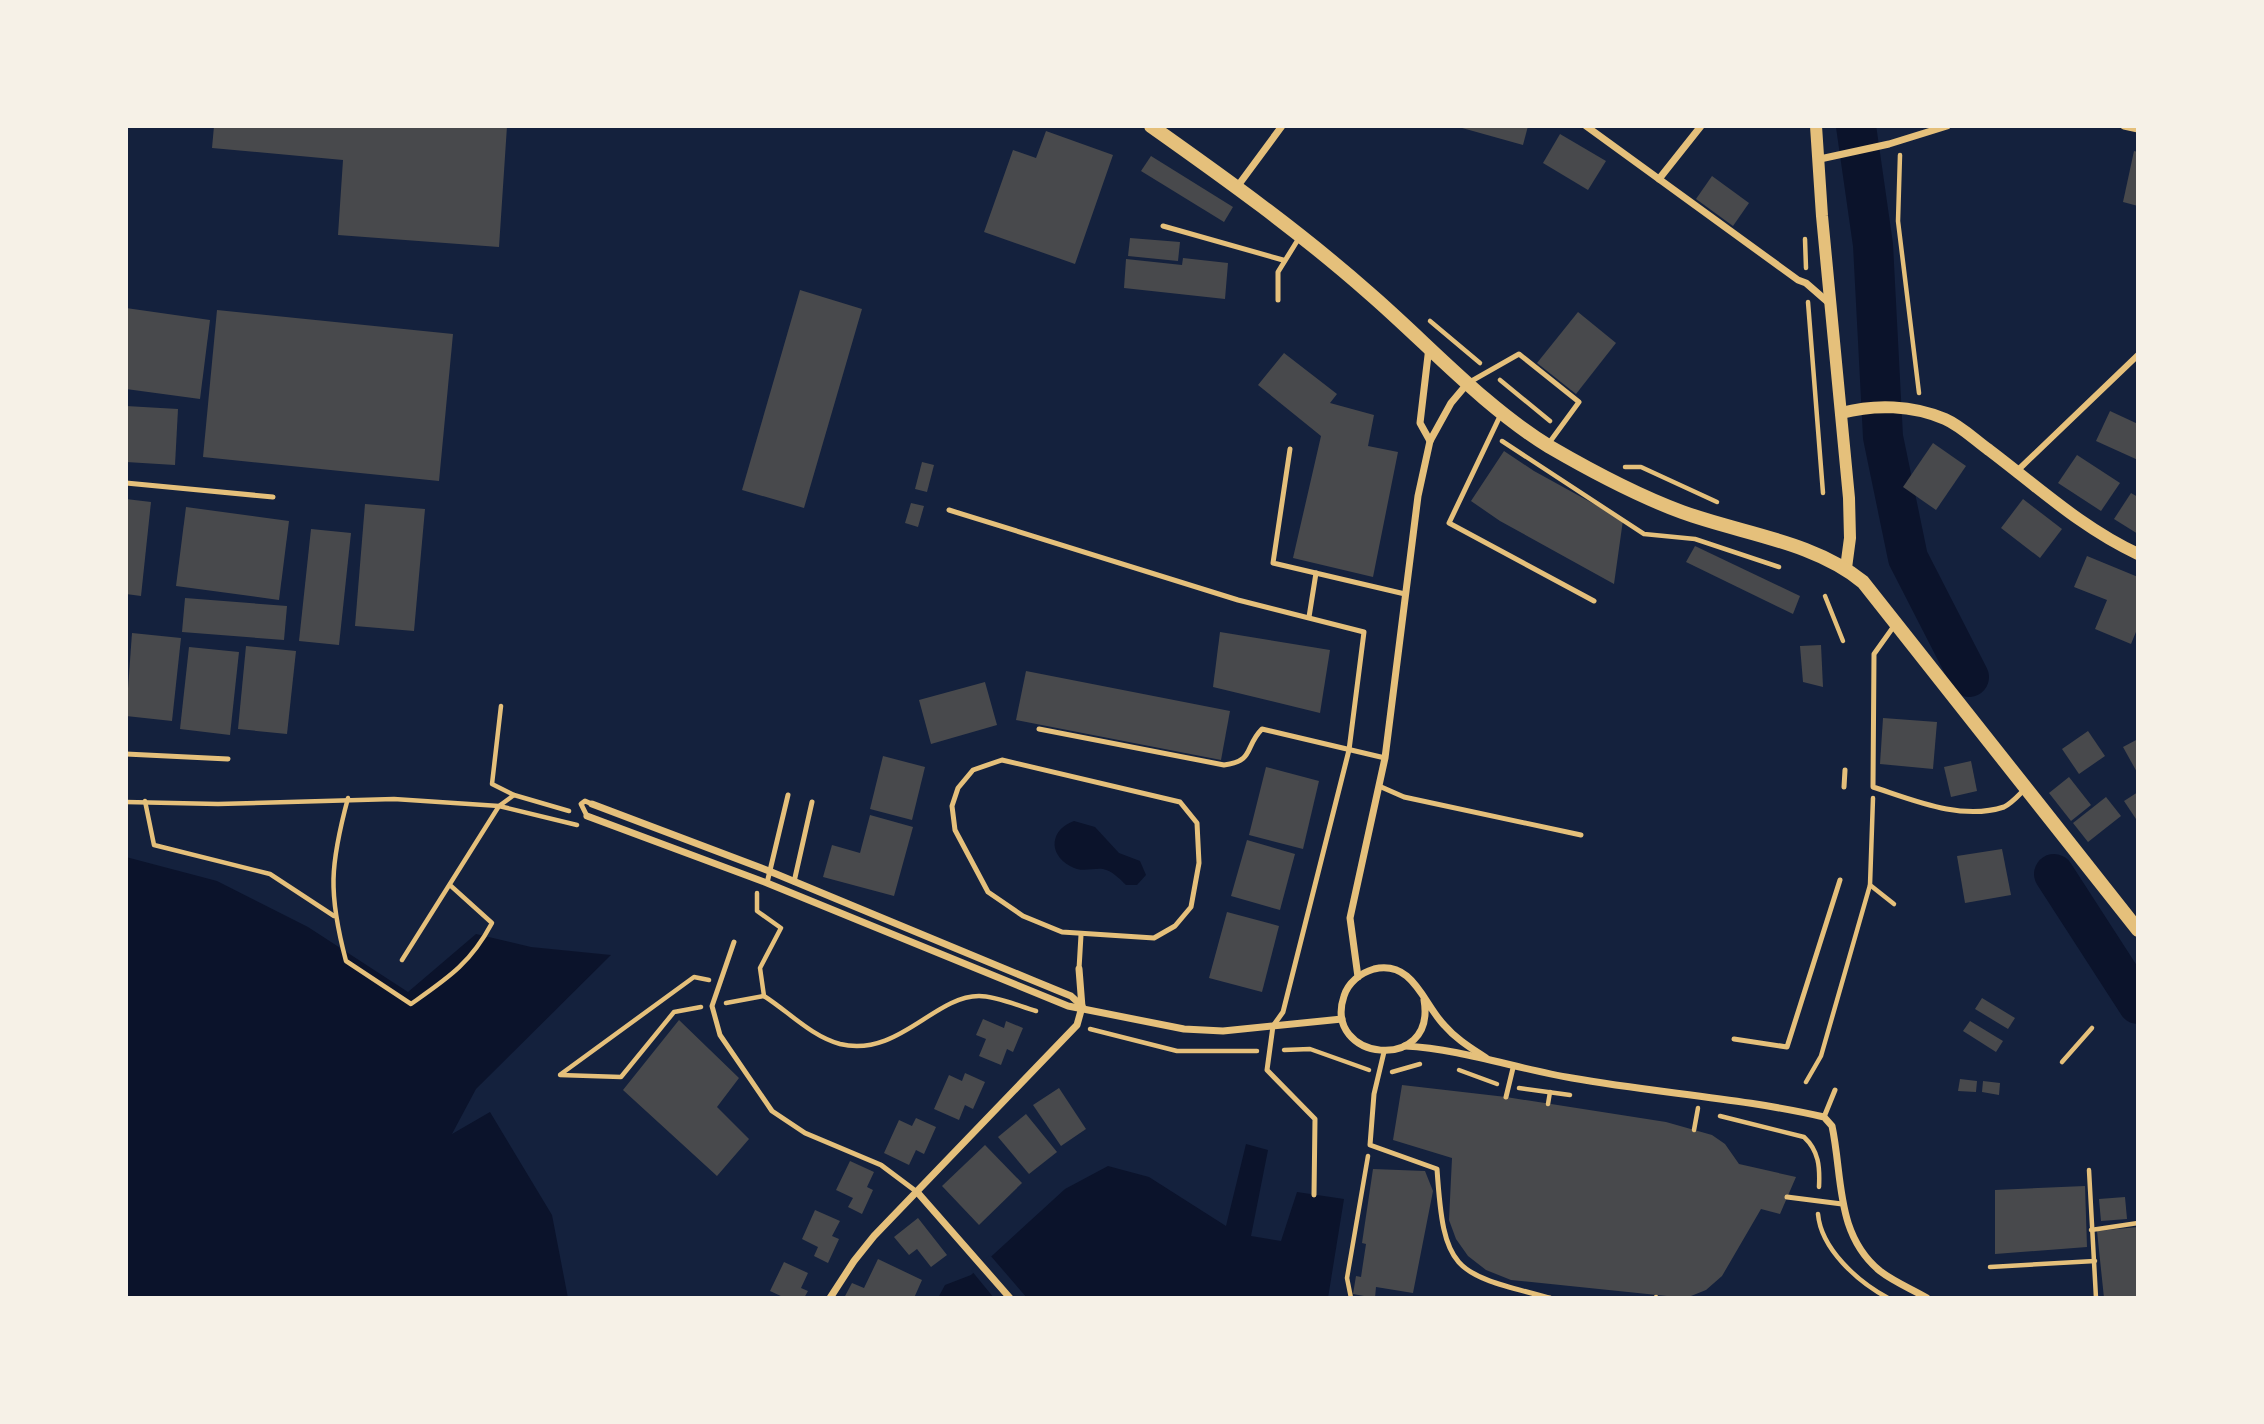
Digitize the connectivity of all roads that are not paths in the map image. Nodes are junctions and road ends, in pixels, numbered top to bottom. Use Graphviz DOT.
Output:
graph roads {
  1 [pos="1151,126"];
  2 [pos="1282,126"];
  3 [pos="1586,126"];
  4 [pos="1701,126"];
  5 [pos="1816,126"];
  6 [pos="1947,126"];
  7 [pos="2124,126"];
  8 [pos="2138,129"];
  9 [pos="1820,159"];
  10 [pos="1659,179"];
  11 [pos="1237,187"];
  12 [pos="1163,226"];
  13 [pos="1301,235"];
  14 [pos="1283,260"];
  15 [pos="1278,300"];
  16 [pos="1830,304"];
  17 [pos="1429,346"];
  18 [pos="2138,355"];
  19 [pos="1468,383"];
  20 [pos="1502,411"];
  21 [pos="1841,413"];
  22 [pos="1430,441"];
  23 [pos="1548,445"];
  24 [pos="1290,449"];
  25 [pos="2017,471"];
  26 [pos="126,483"];
  27 [pos="273,496"];
  28 [pos="948,510"];
  29 [pos="2138,554"];
  30 [pos="1846,568"];
  31 [pos="1316,573"];
  32 [pos="1405,594"];
  33 [pos="1594,601"];
  34 [pos="1309,617"];
  35 [pos="1896,624"];
  36 [pos="1039,729"];
  37 [pos="1349,750"];
  38 [pos="126,754"];
  39 [pos="1385,758"];
  40 [pos="228,759"];
  41 [pos="1845,770"];
  42 [pos="1379,786"];
  43 [pos="1844,787"];
  44 [pos="2027,787"];
  45 [pos="788,795"];
  46 [pos="811,802"];
  47 [pos="592,804"];
  48 [pos="587,816"];
  49 [pos="1581,835"];
  50 [pos="769,871"];
  51 [pos="1840,880"];
  52 [pos="794,882"];
  53 [pos="767,883"];
  54 [pos="2137,926"];
  55 [pos="1081,934"];
  56 [pos="734,942"];
  57 [pos="1079,969"];
  58 [pos="1358,977"];
  59 [pos="1424,1000"];
  60 [pos="1082,1007"];
  61 [pos="1342,1019"];
  62 [pos="1273,1027"];
  63 [pos="1734,1040"];
  64 [pos="1405,1046"];
  65 [pos="1384,1052"];
  66 [pos="1489,1061"];
  67 [pos="1513,1068"];
  68 [pos="1835,1090"];
  69 [pos="1506,1097"];
  70 [pos="1824,1117"];
  71 [pos="918,1193"];
  72 [pos="1314,1195"];
  73 [pos="1787,1197"];
  74 [pos="1842,1204"];
  75 [pos="830,1298"];
  76 [pos="1010,1298"];
  77 [pos="1550,1298"];
  78 [pos="1927,1298"];
  1 -- 11 [label="main road"];
  2 -- 11 [label="street"];
  3 -- 10 [label="street"];
  4 -- 10 [label="street"];
  5 -- 9 [label="street"];
  6 -- 9 [label="street"];
  7 -- 8 [label="street"];
  9 -- 16 [label="street"];
  10 -- 16 [label="street"];
  11 -- 13 [label="main road"];
  12 -- 14 [label="lane"];
  13 -- 14 [label="lane"];
  13 -- 17 [label="main road"];
  14 -- 15 [label="lane"];
  16 -- 21 [label="street"];
  17 -- 19 [label="main road"];
  17 -- 22 [label="street"];
  18 -- 25 [label="street"];
  19 -- 20 [label="main road"];
  19 -- 22 [label="street"];
  19 -- 23 [label="lane"];
  20 -- 23 [label="main road"];
  20 -- 33 [label="lane"];
  21 -- 25 [label="street"];
  21 -- 30 [label="street"];
  22 -- 32 [label="street"];
  23 -- 30 [label="main road"];
  24 -- 31 [label="lane"];
  25 -- 29 [label="street"];
  26 -- 27 [label="lane"];
  28 -- 34 [label="lane"];
  30 -- 35 [label="main road"];
  31 -- 32 [label="lane"];
  31 -- 34 [label="lane"];
  32 -- 39 [label="street"];
  34 -- 37 [label="lane"];
  35 -- 44 [label="main road"];
  35 -- 44 [label="lane"];
  36 -- 37 [label="lane"];
  37 -- 39 [label="lane"];
  37 -- 62 [label="lane"];
  38 -- 40 [label="lane"];
  39 -- 42 [label="street"];
  41 -- 43 [label="lane"];
  42 -- 49 [label="lane"];
  42 -- 58 [label="street"];
  44 -- 54 [label="main road"];
  45 -- 50 [label="lane"];
  46 -- 52 [label="lane"];
  47 -- 48 [label="lane"];
  47 -- 50 [label="street"];
  48 -- 53 [label="street"];
  50 -- 52 [label="street"];
  50 -- 53 [label="lane"];
  51 -- 63 [label="lane"];
  52 -- 60 [label="street"];
  53 -- 60 [label="street"];
  55 -- 55 [label="lane"];
  55 -- 57 [label="lane"];
  56 -- 71 [label="lane"];
  57 -- 60 [label="street"];
  58 -- 59 [label="street"];
  58 -- 61 [label="street"];
  59 -- 64 [label="street"];
  59 -- 66 [label="street"];
  60 -- 62 [label="street"];
  60 -- 71 [label="street"];
  61 -- 62 [label="street"];
  61 -- 65 [label="street"];
  62 -- 72 [label="lane"];
  64 -- 65 [label="street"];
  64 -- 66 [label="street"];
  65 -- 77 [label="lane"];
  66 -- 67 [label="street"];
  67 -- 69 [label="lane"];
  67 -- 70 [label="street"];
  68 -- 70 [label="lane"];
  70 -- 74 [label="street"];
  71 -- 75 [label="street"];
  71 -- 76 [label="street"];
  73 -- 74 [label="lane"];
  74 -- 78 [label="street"];
}
